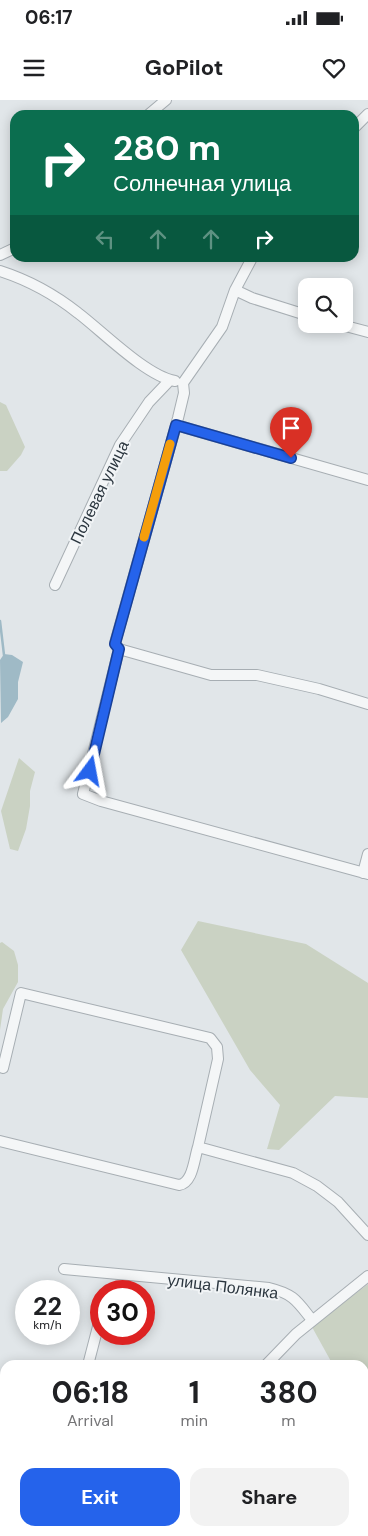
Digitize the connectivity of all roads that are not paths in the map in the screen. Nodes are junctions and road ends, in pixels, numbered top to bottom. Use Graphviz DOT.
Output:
graph roads {
  1 [pos="166,100"];
  2 [pos="154,110"];
  3 [pos="368,114"];
  4 [pos="359,123"];
  5 [pos="250,262"];
  6 [pos="0,271"];
  7 [pos="235,290"];
  8 [pos="298,312"];
  9 [pos="353,328"];
  10 [pos="368,332"];
  11 [pos="170,380"];
  12 [pos="184,382"];
  13 [pos="176,425"];
  14 [pos="368,480"];
  15 [pos="55,585"];
  16 [pos="119,649"];
  17 [pos="368,704"];
  18 [pos="368,854"];
  19 [pos="366,874"];
  20 [pos="3,1068"];
  21 [pos="0,1141"];
  22 [pos="198,1148"];
  23 [pos="368,1235"];
  24 [pos="64,1269"];
  25 [pos="368,1276"];
  26 [pos="312,1320"];
  27 [pos="93,1345"];
  28 [pos="89,1360"];
  29 [pos="271,1360"];
  1 -- 2 [label="street"];
  3 -- 4 [label="street"];
  5 -- 7 [label="street"];
  6 -- 11 [label="street"];
  7 -- 8 [label="street"];
  7 -- 12 [label="street"];
  9 -- 10 [label="street"];
  11 -- 12 [label="street"];
  11 -- 15 [label="street, Полевая улица"];
  12 -- 13 [label="street"];
  13 -- 14 [label="street"];
  13 -- 16 [label="street"];
  16 -- 17 [label="street"];
  16 -- 19 [label="street"];
  18 -- 19 [label="street"];
  20 -- 22 [label="street"];
  21 -- 22 [label="street"];
  22 -- 23 [label="street"];
  24 -- 26 [label="street, улица Полянка"];
  25 -- 26 [label="street"];
  26 -- 29 [label="street"];
  27 -- 28 [label="street"];
}
